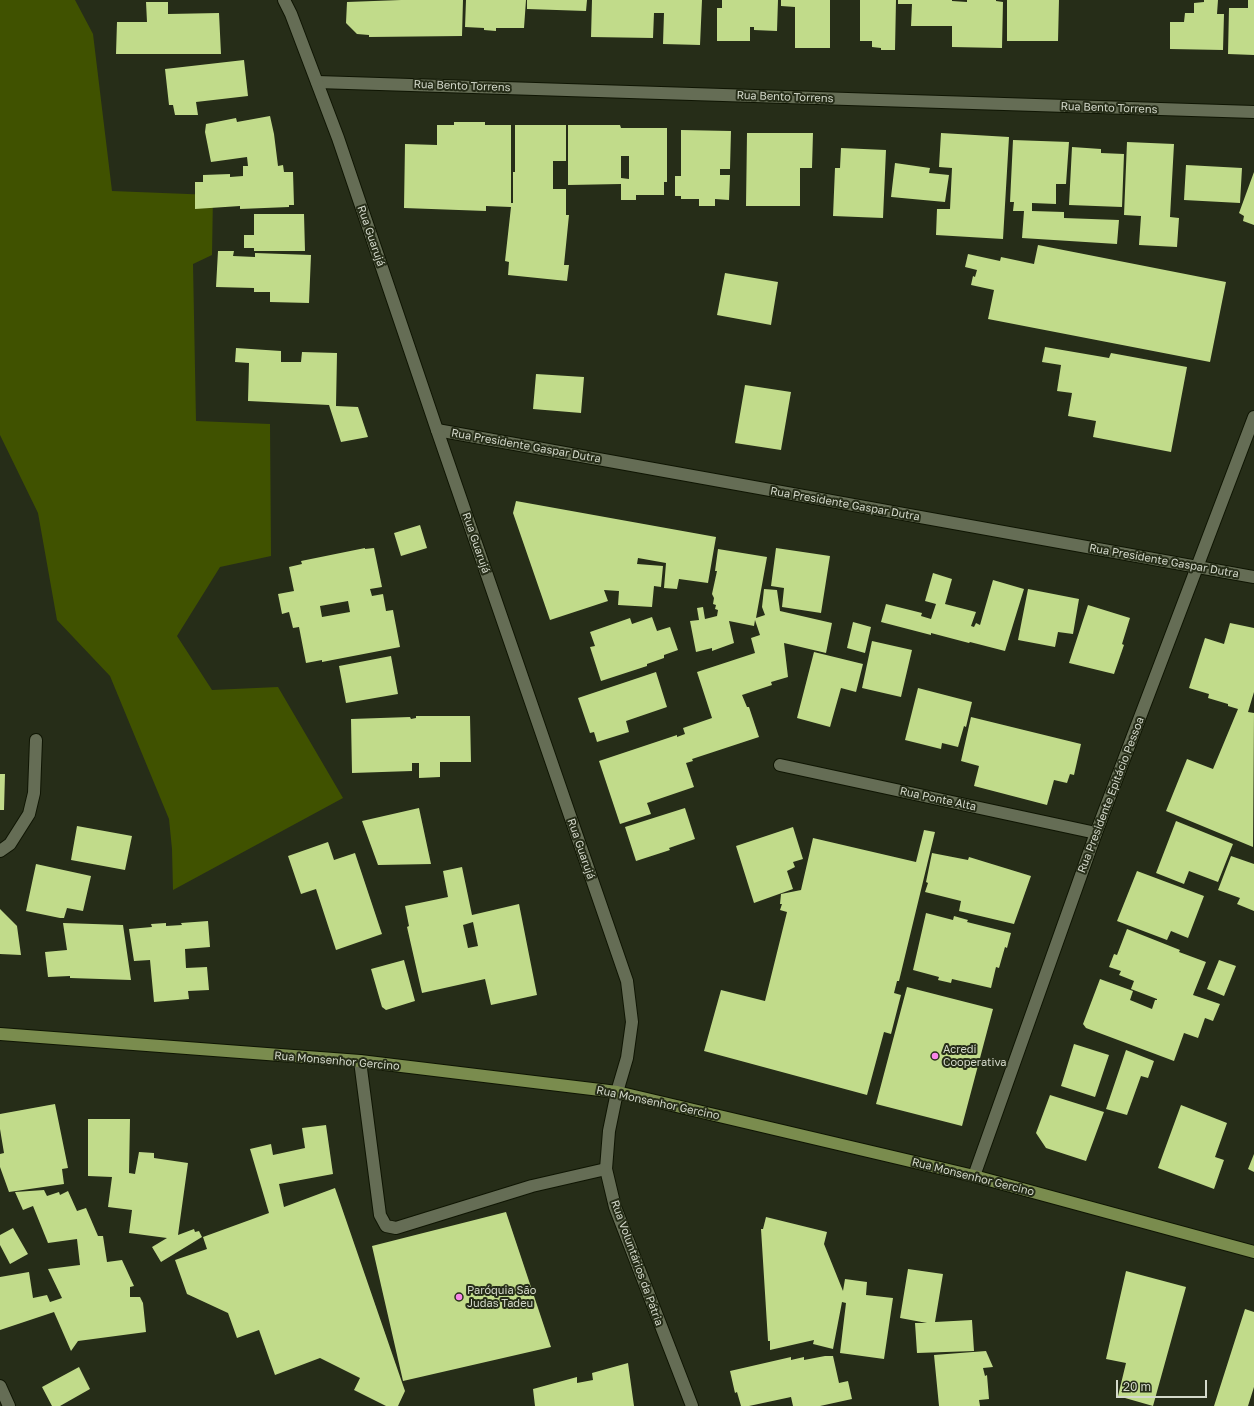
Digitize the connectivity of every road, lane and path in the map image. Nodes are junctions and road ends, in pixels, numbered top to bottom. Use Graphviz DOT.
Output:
graph roads {
  1 [pos="284,0"];
  2 [pos="317,82"];
  3 [pos="1254,112"];
  4 [pos="1254,417"];
  5 [pos="437,430"];
  6 [pos="1197,567"];
  7 [pos="1254,578"];
  8 [pos="36,740"];
  9 [pos="780,765"];
  10 [pos="1096,833"];
  11 [pos="0,851"];
  12 [pos="0,1034"];
  13 [pos="360,1061"];
  14 [pos="617,1092"];
  15 [pos="606,1170"];
  16 [pos="974,1176"];
  17 [pos="1254,1252"];
  18 [pos="0,1386"];
  19 [pos="9,1406"];
  20 [pos="692,1406"];
  1 -- 2 [label="street, Rua Guarujá"];
  2 -- 3 [label="street, Rua Bento Torrens"];
  2 -- 5 [label="street, Rua Guarujá"];
  4 -- 6 [label="street, Rua Presidente Epitácio Pessoa"];
  5 -- 6 [label="street, Rua Presidente Gaspar Dutra"];
  5 -- 14 [label="street, Rua Guarujá"];
  6 -- 7 [label="street, Rua Presidente Gaspar Dutra"];
  6 -- 10 [label="street, Rua Presidente Epitácio Pessoa"];
  8 -- 11 [label="street"];
  9 -- 10 [label="street, Rua Ponte Alta"];
  10 -- 16 [label="street, Rua Presidente Epitácio Pessoa"];
  12 -- 13 [label="main road, Rua Monsenhor Gercino"];
  13 -- 14 [label="main road, Rua Monsenhor Gercino"];
  13 -- 15 [label="street"];
  14 -- 15 [label="street, Rua Voluntários da Pátria"];
  14 -- 16 [label="main road, Rua Monsenhor Gercino"];
  15 -- 20 [label="street, Rua Voluntários da Pátria"];
  16 -- 17 [label="main road, Rua Monsenhor Gercino"];
  18 -- 19 [label="street"];
}
